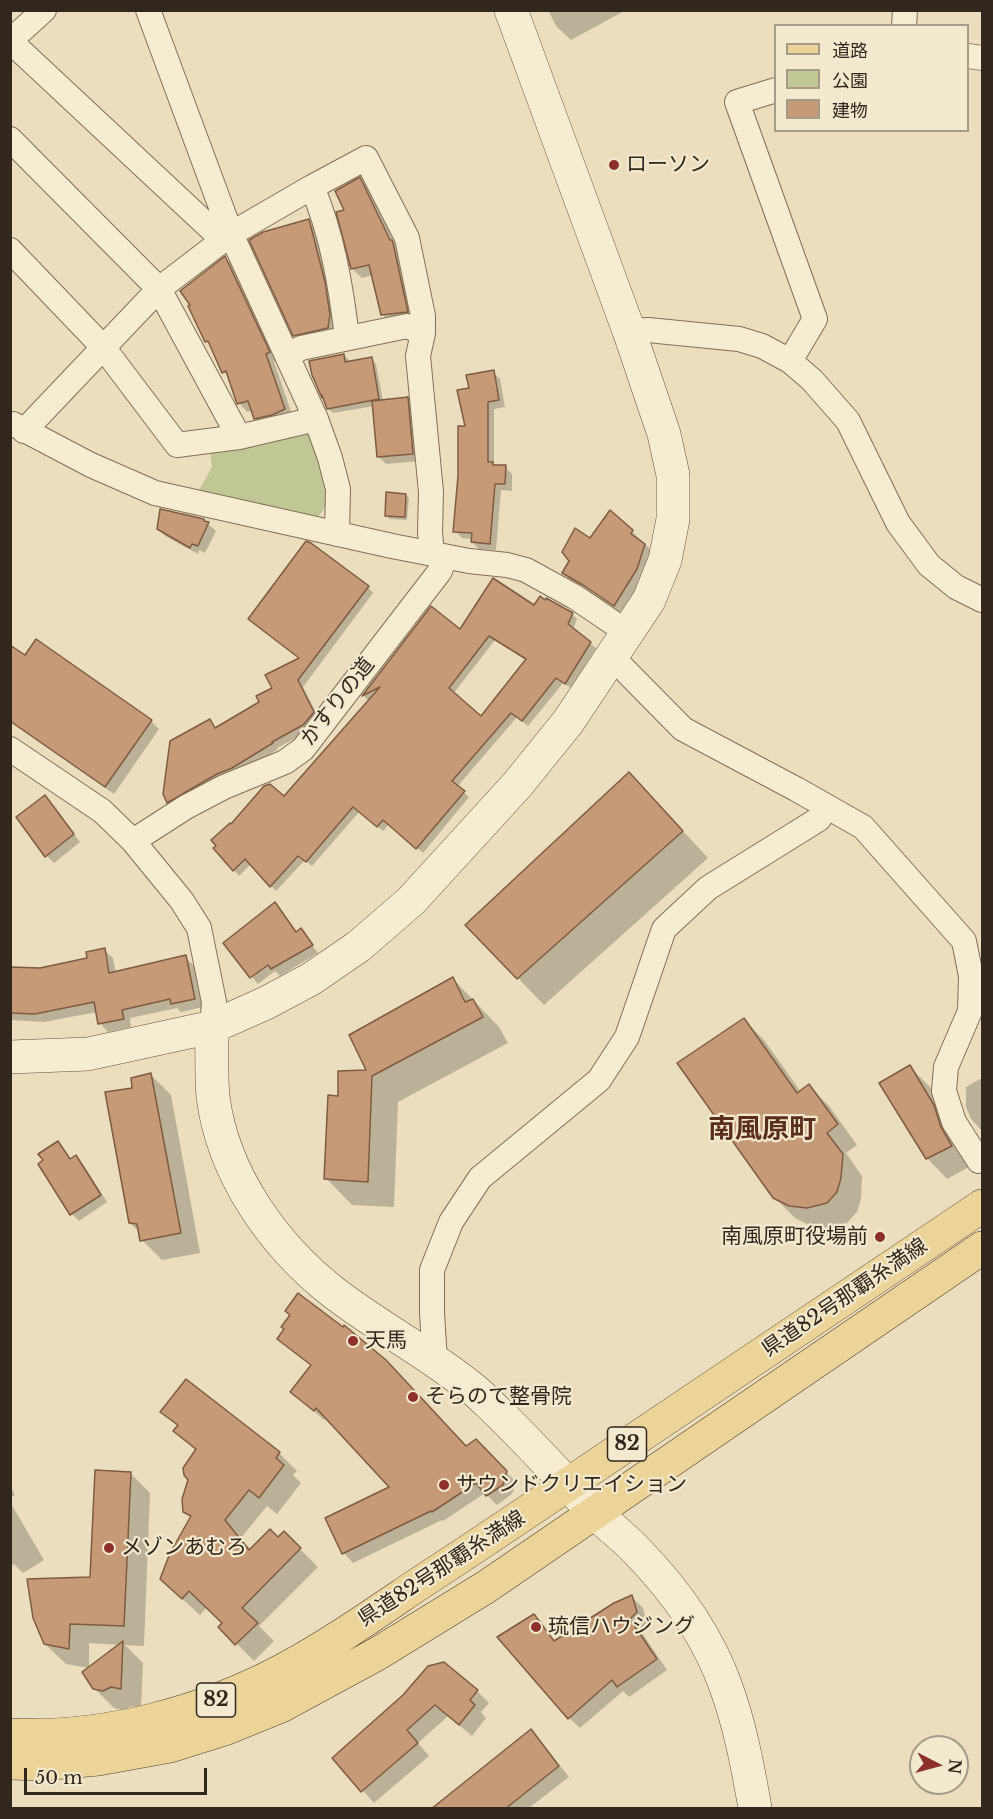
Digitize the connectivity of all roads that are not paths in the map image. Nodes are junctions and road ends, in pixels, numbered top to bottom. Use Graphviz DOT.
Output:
graph roads {
  1 [pos="44,10"];
  2 [pos="148,10"];
  3 [pos="511,10"];
  4 [pos="10,41"];
  5 [pos="774,91"];
  6 [pos="10,139"];
  7 [pos="312,187"];
  8 [pos="227,237"];
  9 [pos="10,250"];
  10 [pos="159,288"];
  11 [pos="629,331"];
  12 [pos="423,333"];
  13 [pos="347,337"];
  14 [pos="103,347"];
  15 [pos="287,356"];
  16 [pos="790,361"];
  17 [pos="316,419"];
  18 [pos="17,427"];
  19 [pos="239,437"];
  20 [pos="338,534"];
  21 [pos="438,555"];
  22 [pos="982,600"];
  23 [pos="620,645"];
  24 [pos="10,749"];
  25 [pos="826,806"];
  26 [pos="133,841"];
  27 [pos="212,1027"];
  28 [pos="10,1056"];
  29 [pos="982,1159"];
  30 [pos="982,1206"];
  31 [pos="982,1248"];
  32 [pos="435,1361"];
  33 [pos="569,1484"];
  34 [pos="595,1513"];
  35 [pos="10,1735"];
  36 [pos="10,1763"];
  37 [pos="755,1809"];
  1 -- 4 [label="street"];
  2 -- 8 [label="street"];
  3 -- 11 [label="street"];
  4 -- 8 [label="street"];
  5 -- 16 [label="street"];
  6 -- 10 [label="street"];
  7 -- 8 [label="street"];
  7 -- 12 [label="street"];
  7 -- 13 [label="street"];
  8 -- 10 [label="street"];
  8 -- 15 [label="street"];
  9 -- 14 [label="street"];
  10 -- 14 [label="street"];
  10 -- 19 [label="street"];
  11 -- 16 [label="street"];
  11 -- 23 [label="street"];
  12 -- 13 [label="street"];
  12 -- 21 [label="street"];
  13 -- 15 [label="street"];
  14 -- 18 [label="street"];
  14 -- 19 [label="street"];
  15 -- 17 [label="street"];
  16 -- 22 [label="street"];
  17 -- 19 [label="street"];
  17 -- 20 [label="street"];
  18 -- 20 [label="street"];
  20 -- 21 [label="street"];
  21 -- 23 [label="street"];
  21 -- 26 [label="street, かすりの道"];
  23 -- 25 [label="street"];
  23 -- 27 [label="street"];
  24 -- 26 [label="street"];
  25 -- 29 [label="street"];
  25 -- 32 [label="street"];
  26 -- 27 [label="street"];
  27 -- 28 [label="street"];
  27 -- 32 [label="street"];
  30 -- 33 [label="main road, 県道82号那覇糸満線 / 82"];
  31 -- 34 [label="main road, 県道82号那覇糸満線 / 82"];
  32 -- 33 [label="street"];
  33 -- 34 [label="street"];
  33 -- 35 [label="main road, 県道82号那覇糸満線 / 82"];
  34 -- 36 [label="main road, 県道82号那覇糸満線 / 82"];
  34 -- 37 [label="street"];
}
